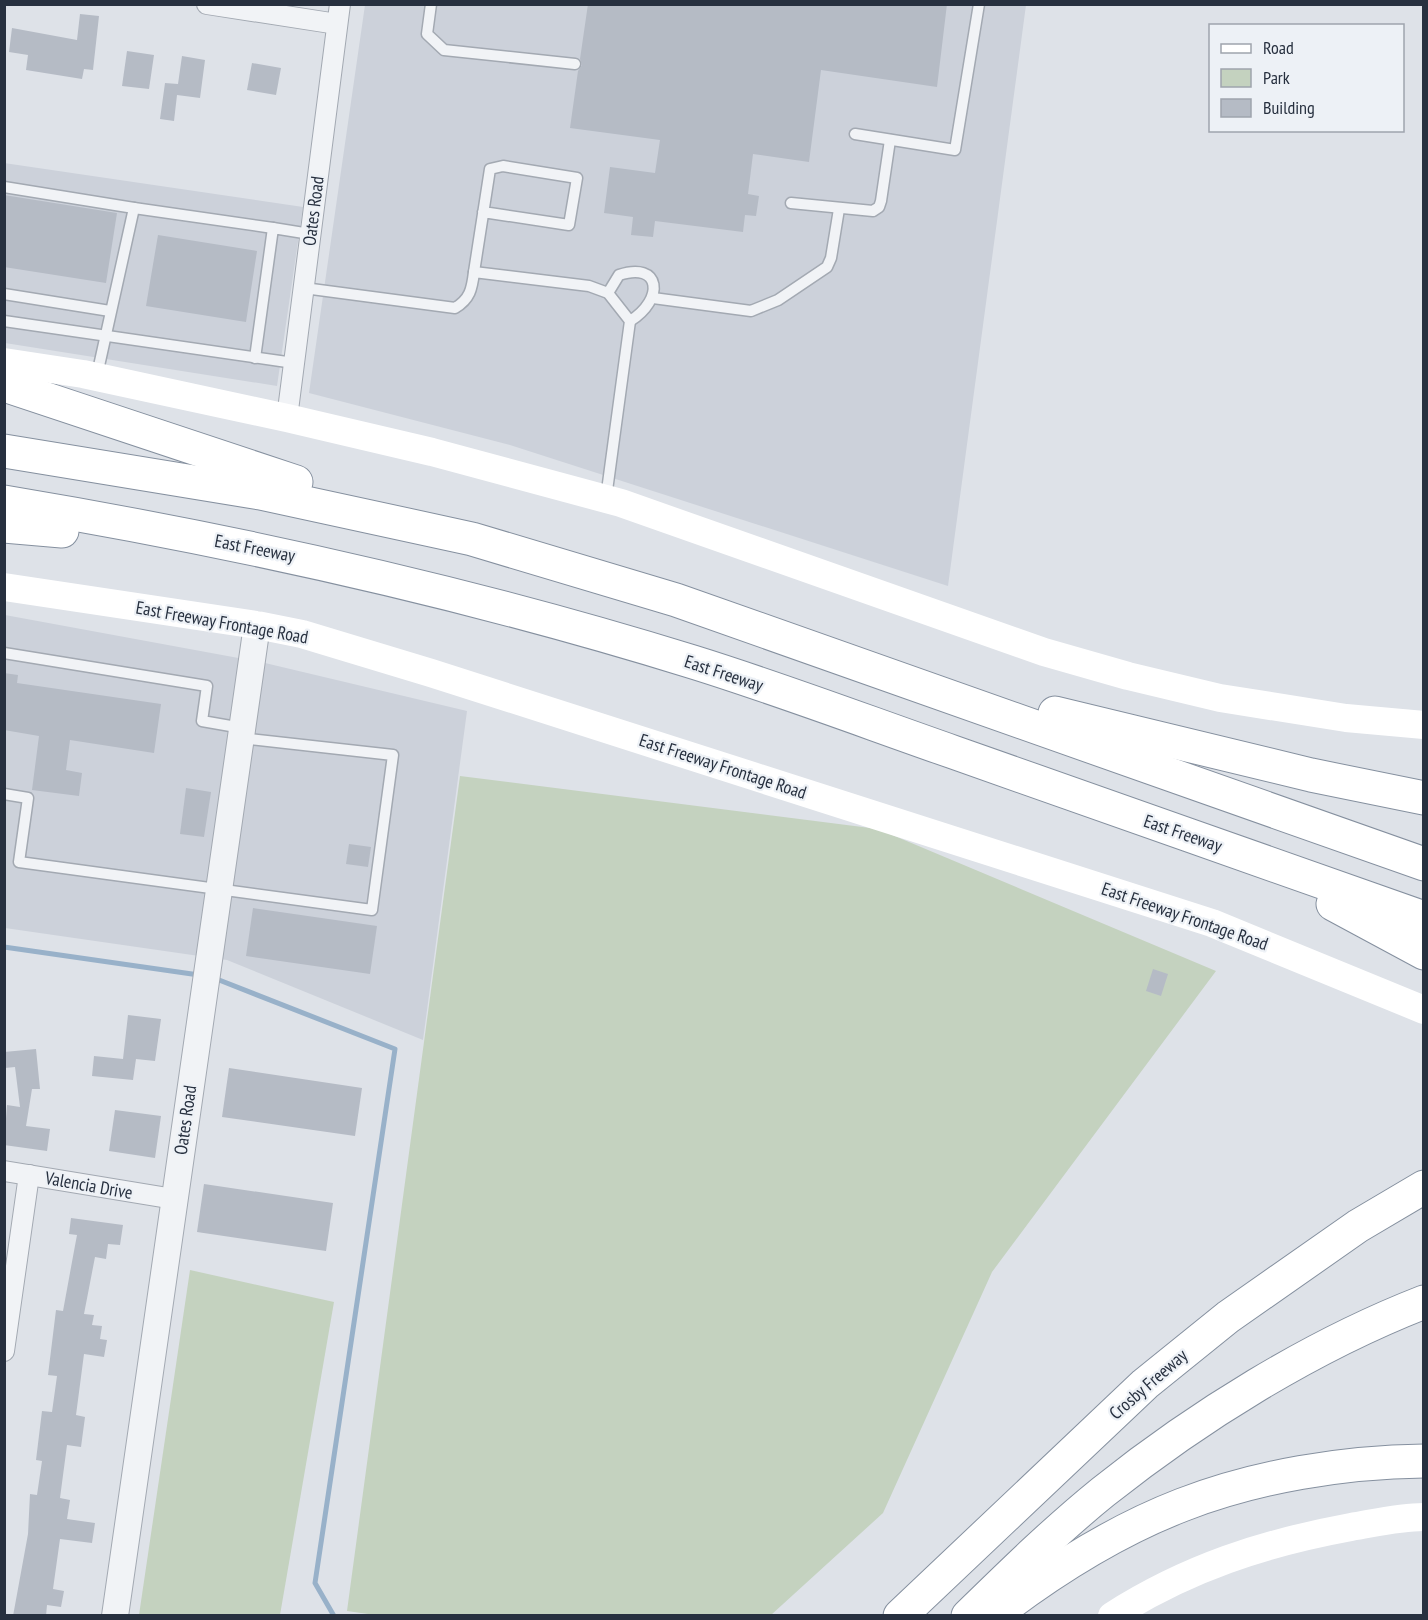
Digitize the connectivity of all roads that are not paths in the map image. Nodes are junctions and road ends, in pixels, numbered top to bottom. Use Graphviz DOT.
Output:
graph roads {
  1 [pos="207,4"];
  2 [pos="431,4"];
  3 [pos="979,4"];
  4 [pos="338,14"];
  5 [pos="575,64"];
  6 [pos="855,134"];
  7 [pos="890,140"];
  8 [pos="4,188"];
  9 [pos="791,203"];
  10 [pos="134,208"];
  11 [pos="839,209"];
  12 [pos="483,212"];
  13 [pos="273,228"];
  14 [pos="310,234"];
  15 [pos="474,272"];
  16 [pos="304,288"];
  17 [pos="608,293"];
  18 [pos="4,294"];
  19 [pos="654,298"];
  20 [pos="110,311"];
  21 [pos="4,321"];
  22 [pos="630,321"];
  23 [pos="105,336"];
  24 [pos="255,358"];
  25 [pos="4,362"];
  26 [pos="294,363"];
  27 [pos="96,377"];
  28 [pos="4,386"];
  29 [pos="287,418"];
  30 [pos="4,451"];
  31 [pos="606,498"];
  32 [pos="4,502"];
  33 [pos="4,526"];
  34 [pos="472,539"];
  35 [pos="252,547"];
  36 [pos="4,587"];
  37 [pos="257,625"];
  38 [pos="4,653"];
  39 [pos="890,674"];
  40 [pos="1424,725"];
  41 [pos="242,733"];
  42 [pos="4,794"];
  43 [pos="1424,798"];
  44 [pos="1109,807"];
  45 [pos="1424,864"];
  46 [pos="218,891"];
  47 [pos="1424,918"];
  48 [pos="1424,953"];
  49 [pos="1424,1010"];
  50 [pos="4,1172"];
  51 [pos="29,1175"];
  52 [pos="1424,1187"];
  53 [pos="174,1199"];
  54 [pos="1424,1302"];
  55 [pos="4,1351"];
  56 [pos="1424,1461"];
  57 [pos="1424,1517"];
  58 [pos="115,1616"];
  59 [pos="900,1616"];
  60 [pos="968,1616"];
  61 [pos="993,1616"];
  62 [pos="1112,1616"];
  1 -- 4 [label="street"];
  2 -- 5 [label="lane"];
  3 -- 7 [label="lane"];
  4 -- 14 [label="street, Oates Road"];
  6 -- 7 [label="lane"];
  7 -- 11 [label="lane"];
  8 -- 10 [label="lane"];
  9 -- 11 [label="lane"];
  10 -- 13 [label="lane"];
  10 -- 20 [label="lane"];
  11 -- 19 [label="lane"];
  12 -- 12 [label="lane"];
  12 -- 15 [label="lane"];
  13 -- 14 [label="lane"];
  13 -- 24 [label="lane"];
  14 -- 16 [label="street, Oates Road"];
  15 -- 16 [label="lane"];
  15 -- 17 [label="lane"];
  16 -- 26 [label="street, Oates Road"];
  17 -- 19 [label="lane"];
  17 -- 22 [label="lane"];
  18 -- 20 [label="lane"];
  19 -- 22 [label="lane"];
  20 -- 23 [label="lane"];
  21 -- 23 [label="lane"];
  22 -- 31 [label="lane"];
  23 -- 24 [label="lane"];
  23 -- 27 [label="lane"];
  24 -- 26 [label="lane"];
  25 -- 27 [label="main road"];
  26 -- 29 [label="street, Oates Road"];
  27 -- 29 [label="main road"];
  28 -- 34 [label="highway"];
  29 -- 31 [label="main road"];
  30 -- 34 [label="highway"];
  31 -- 40 [label="main road"];
  32 -- 35 [label="highway, East Freeway"];
  33 -- 35 [label="highway"];
  34 -- 39 [label="highway"];
  35 -- 44 [label="highway, East Freeway"];
  36 -- 37 [label="main road, East Freeway Frontage Road"];
  37 -- 41 [label="street, Oates Road"];
  37 -- 49 [label="main road, East Freeway Frontage Road"];
  38 -- 41 [label="lane"];
  39 -- 43 [label="highway"];
  39 -- 45 [label="highway"];
  41 -- 46 [label="street, Oates Road"];
  41 -- 46 [label="lane"];
  42 -- 46 [label="lane"];
  44 -- 47 [label="highway, East Freeway"];
  44 -- 48 [label="highway"];
  46 -- 53 [label="street, Oates Road"];
  50 -- 51 [label="street, Valencia Drive"];
  51 -- 53 [label="street, Valencia Drive"];
  51 -- 55 [label="street"];
  52 -- 59 [label="highway, Crosby Freeway"];
  53 -- 58 [label="street, Oates Road"];
  54 -- 60 [label="highway"];
  56 -- 61 [label="highway"];
  57 -- 62 [label="main road"];
}
